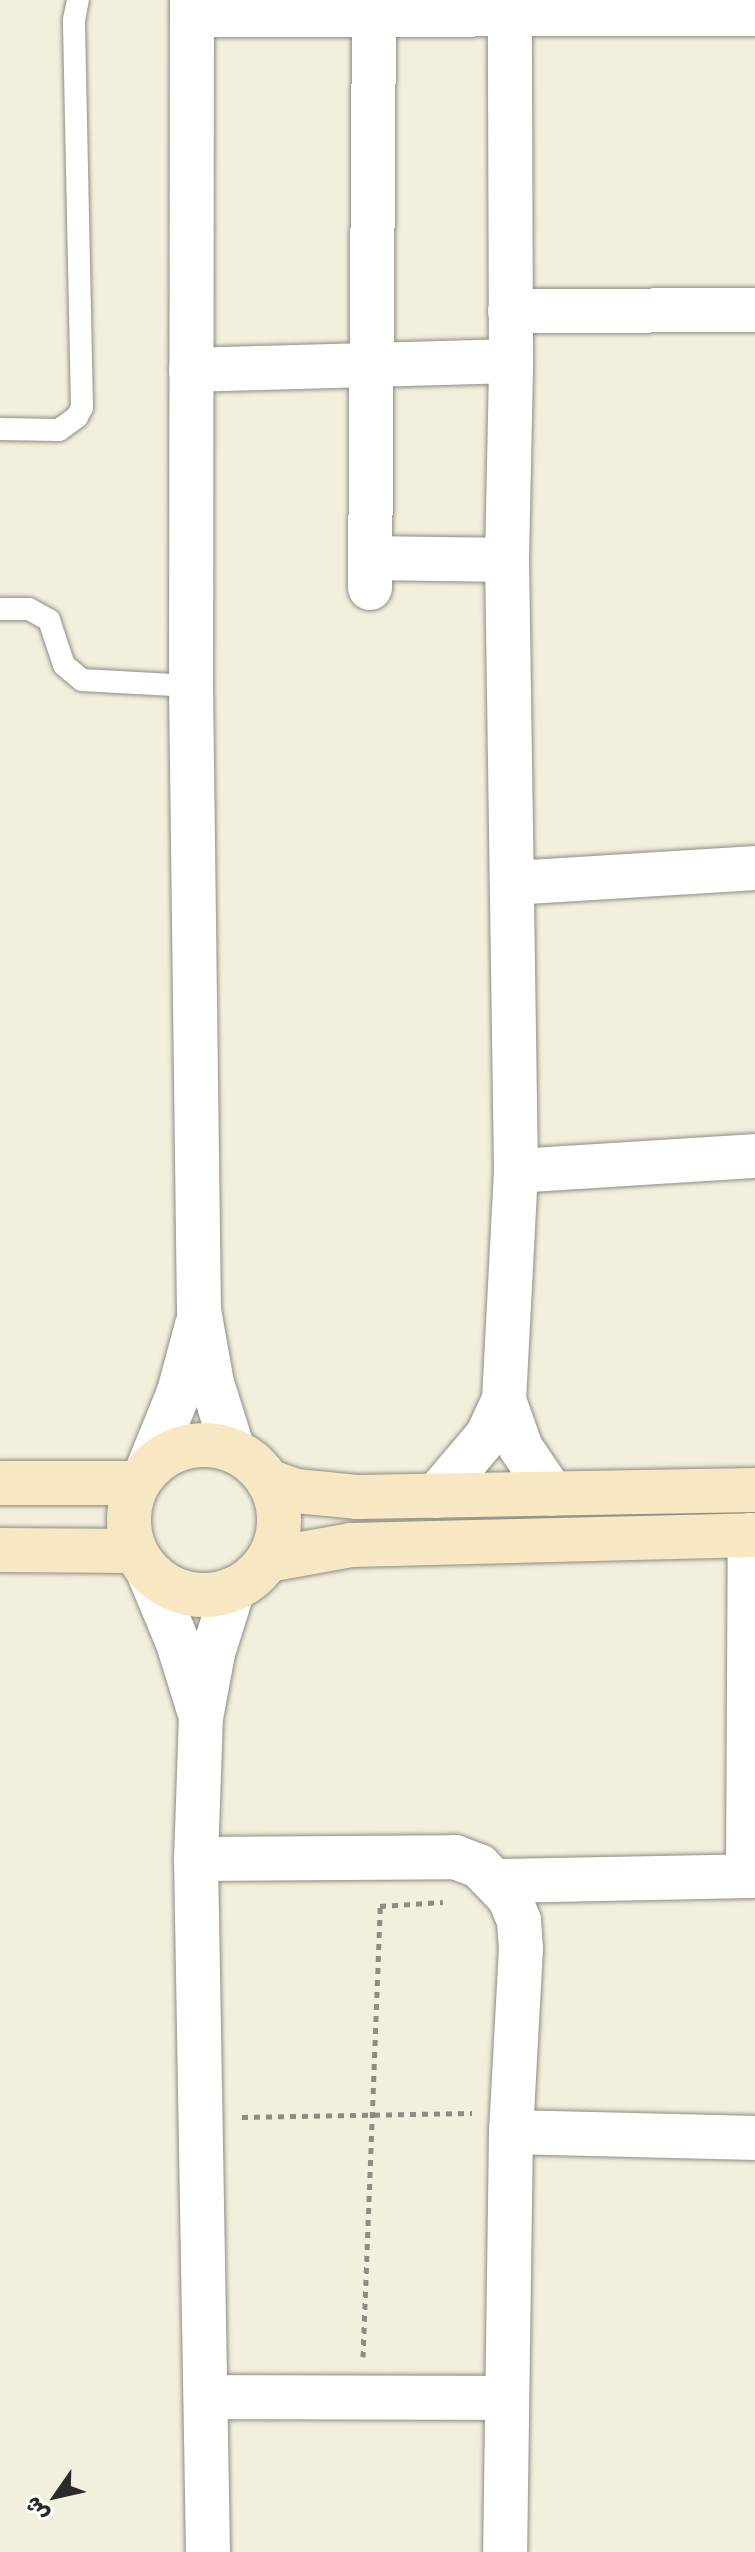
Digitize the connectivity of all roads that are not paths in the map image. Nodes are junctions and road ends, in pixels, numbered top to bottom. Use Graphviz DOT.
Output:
graph roads {
  1 [pos="78,0"];
  2 [pos="192,7"];
  3 [pos="755,14"];
  4 [pos="374,15"];
  5 [pos="510,15"];
  6 [pos="755,310"];
  7 [pos="510,311"];
  8 [pos="511,361"];
  9 [pos="372,363"];
  10 [pos="191,370"];
  11 [pos="0,429"];
  12 [pos="507,560"];
  13 [pos="0,609"];
  14 [pos="191,686"];
  15 [pos="755,868"];
  16 [pos="512,883"];
  17 [pos="755,1156"];
  18 [pos="516,1171"];
  19 [pos="199,1315"];
  20 [pos="504,1400"];
  21 [pos="233,1450"];
  22 [pos="144,1474"];
  23 [pos="268,1481"];
  24 [pos="0,1483"];
  25 [pos="755,1490"];
  26 [pos="552,1494"];
  27 [pos="436,1496"];
  28 [pos="752,1535"];
  29 [pos="0,1550"];
  30 [pos="268,1560"];
  31 [pos="141,1561"];
  32 [pos="233,1589"];
  33 [pos="201,1718"];
  34 [pos="196,1859"];
  35 [pos="752,1876"];
  36 [pos="503,1889"];
  37 [pos="512,2122"];
  38 [pos="755,2138"];
  39 [pos="206,2397"];
  40 [pos="505,2398"];
  41 [pos="208,2552"];
  42 [pos="505,2552"];
  1 -- 11 [label="lane"];
  2 -- 4 [label="street"];
  2 -- 10 [label="street"];
  3 -- 5 [label="street"];
  4 -- 5 [label="street"];
  4 -- 9 [label="street"];
  5 -- 7 [label="street"];
  6 -- 7 [label="street"];
  7 -- 8 [label="street"];
  8 -- 9 [label="street"];
  8 -- 12 [label="street"];
  9 -- 10 [label="street"];
  9 -- 12 [label="street"];
  10 -- 14 [label="street"];
  12 -- 16 [label="street"];
  13 -- 14 [label="lane"];
  14 -- 19 [label="street"];
  15 -- 16 [label="street"];
  16 -- 18 [label="street"];
  17 -- 18 [label="street"];
  18 -- 20 [label="street"];
  19 -- 21 [label="street"];
  19 -- 22 [label="street"];
  20 -- 26 [label="street"];
  20 -- 27 [label="street"];
  21 -- 22 [label="street"];
  21 -- 23 [label="street"];
  22 -- 24 [label="street"];
  22 -- 31 [label="street"];
  23 -- 27 [label="street"];
  23 -- 30 [label="street"];
  25 -- 26 [label="street"];
  26 -- 27 [label="street"];
  28 -- 30 [label="street"];
  28 -- 35 [label="street"];
  29 -- 31 [label="street"];
  30 -- 32 [label="street"];
  31 -- 32 [label="street"];
  31 -- 33 [label="street"];
  32 -- 33 [label="street"];
  33 -- 34 [label="street"];
  34 -- 36 [label="street"];
  34 -- 39 [label="street"];
  35 -- 36 [label="street"];
  36 -- 37 [label="street"];
  37 -- 38 [label="street"];
  37 -- 40 [label="street"];
  39 -- 40 [label="street"];
  39 -- 41 [label="street"];
  40 -- 42 [label="street"];
}
